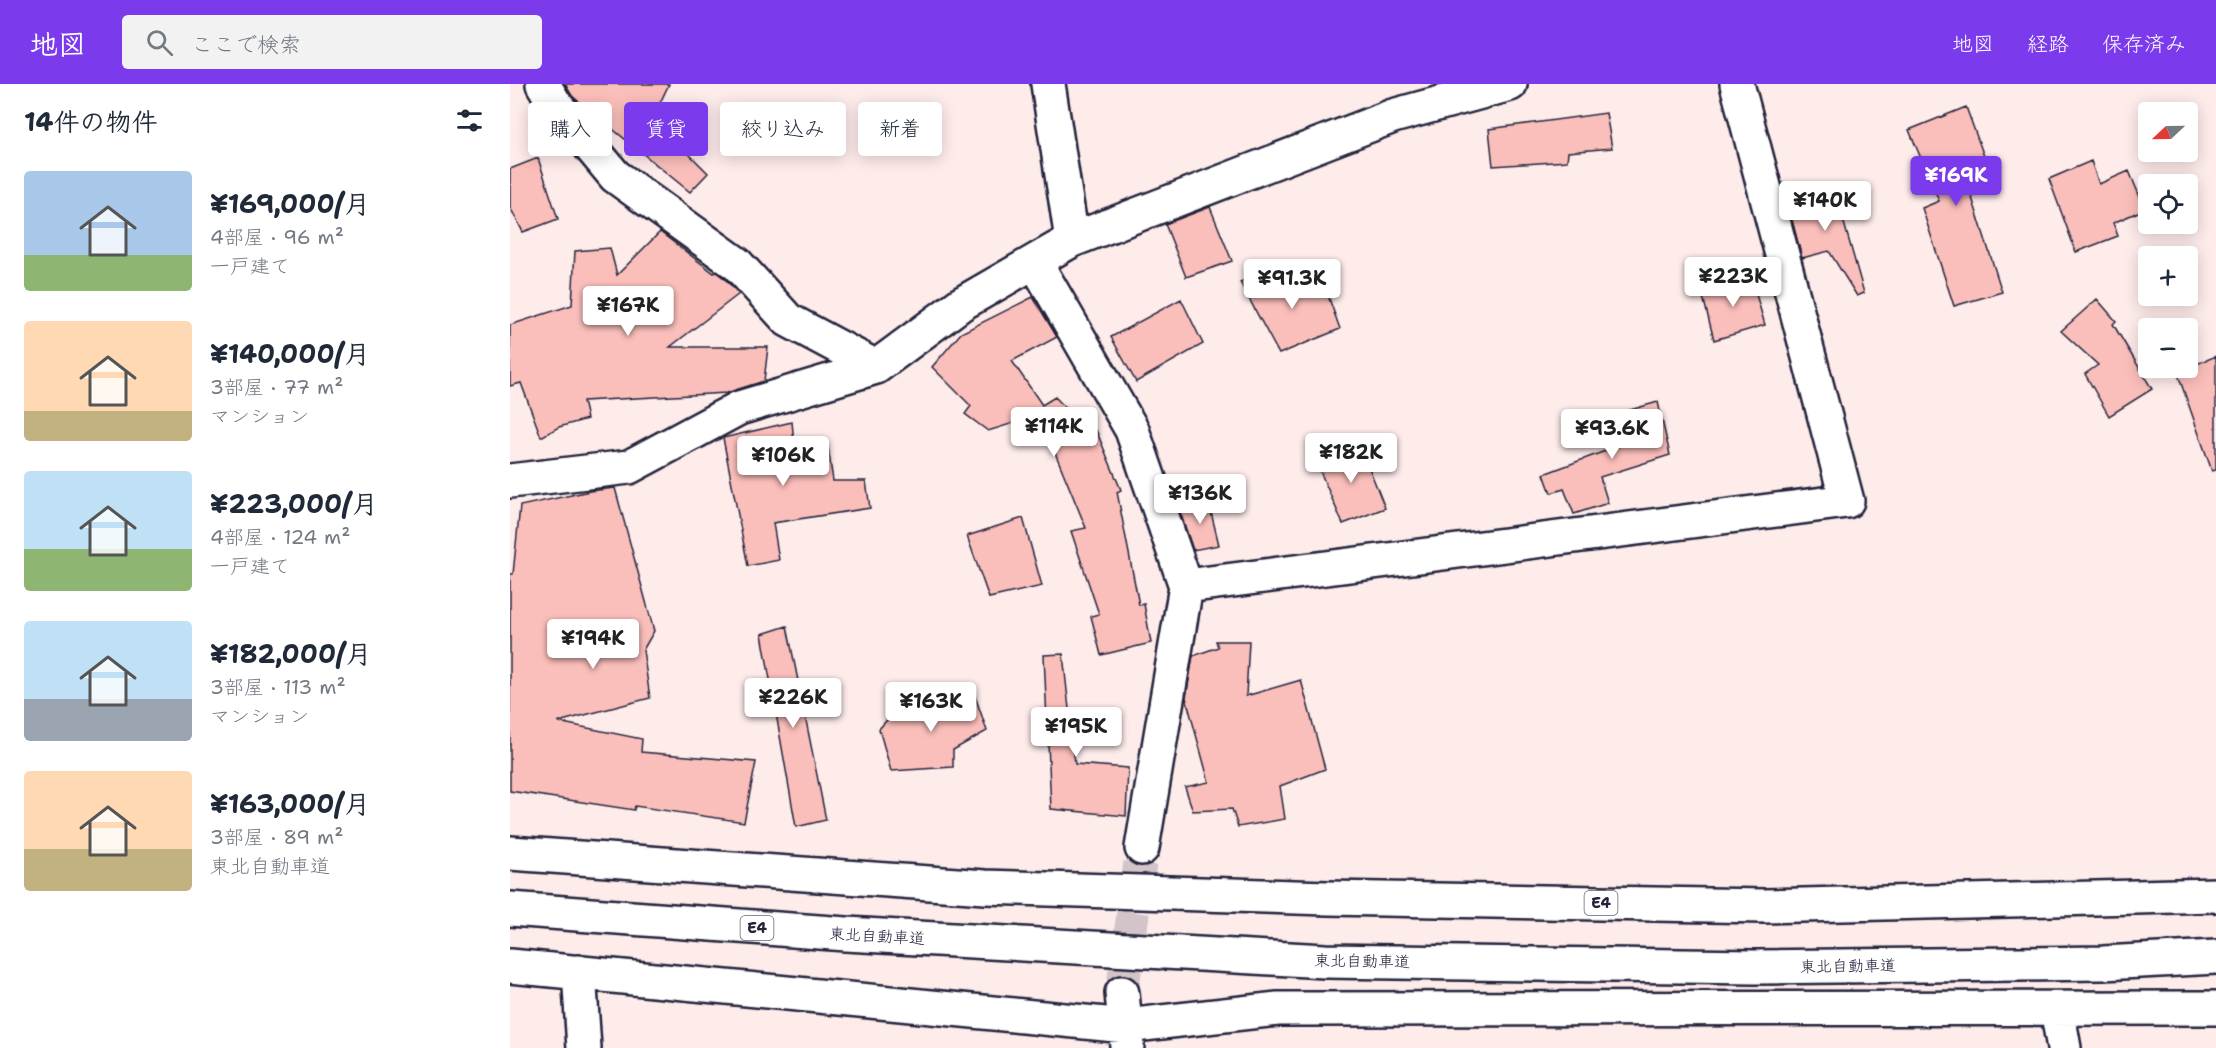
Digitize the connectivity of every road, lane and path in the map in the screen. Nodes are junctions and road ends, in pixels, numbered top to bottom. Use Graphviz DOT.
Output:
graph roads {
  1 [pos="543,84"];
  2 [pos="1048,84"];
  3 [pos="1510,84"];
  4 [pos="1737,84"];
  5 [pos="1072,240"];
  6 [pos="1035,262"];
  7 [pos="876,367"];
  8 [pos="510,481"];
  9 [pos="1186,586"];
  10 [pos="1142,848"];
  11 [pos="510,853"];
  12 [pos="2216,895"];
  13 [pos="510,909"];
  14 [pos="2216,957"];
  15 [pos="510,966"];
  16 [pos="579,972"];
  17 [pos="1122,993"];
  18 [pos="2216,1008"];
  19 [pos="2057,1010"];
  20 [pos="1127,1037"];
  21 [pos="584,1048"];
  22 [pos="2064,1048"];
  1 -- 7 [label="main road"];
  2 -- 5 [label="main road"];
  3 -- 5 [label="main road"];
  4 -- 9 [label="main road"];
  5 -- 6 [label="main road"];
  6 -- 7 [label="main road"];
  6 -- 9 [label="main road"];
  7 -- 8 [label="main road"];
  9 -- 10 [label="main road"];
  11 -- 12 [label="main road, E4"];
  13 -- 14 [label="main road, 東北自動車道 / E4"];
  15 -- 16 [label="main road"];
  16 -- 20 [label="main road"];
  16 -- 21 [label="main road"];
  17 -- 20 [label="main road"];
  18 -- 19 [label="main road"];
  19 -- 20 [label="main road"];
  19 -- 22 [label="main road"];
}
